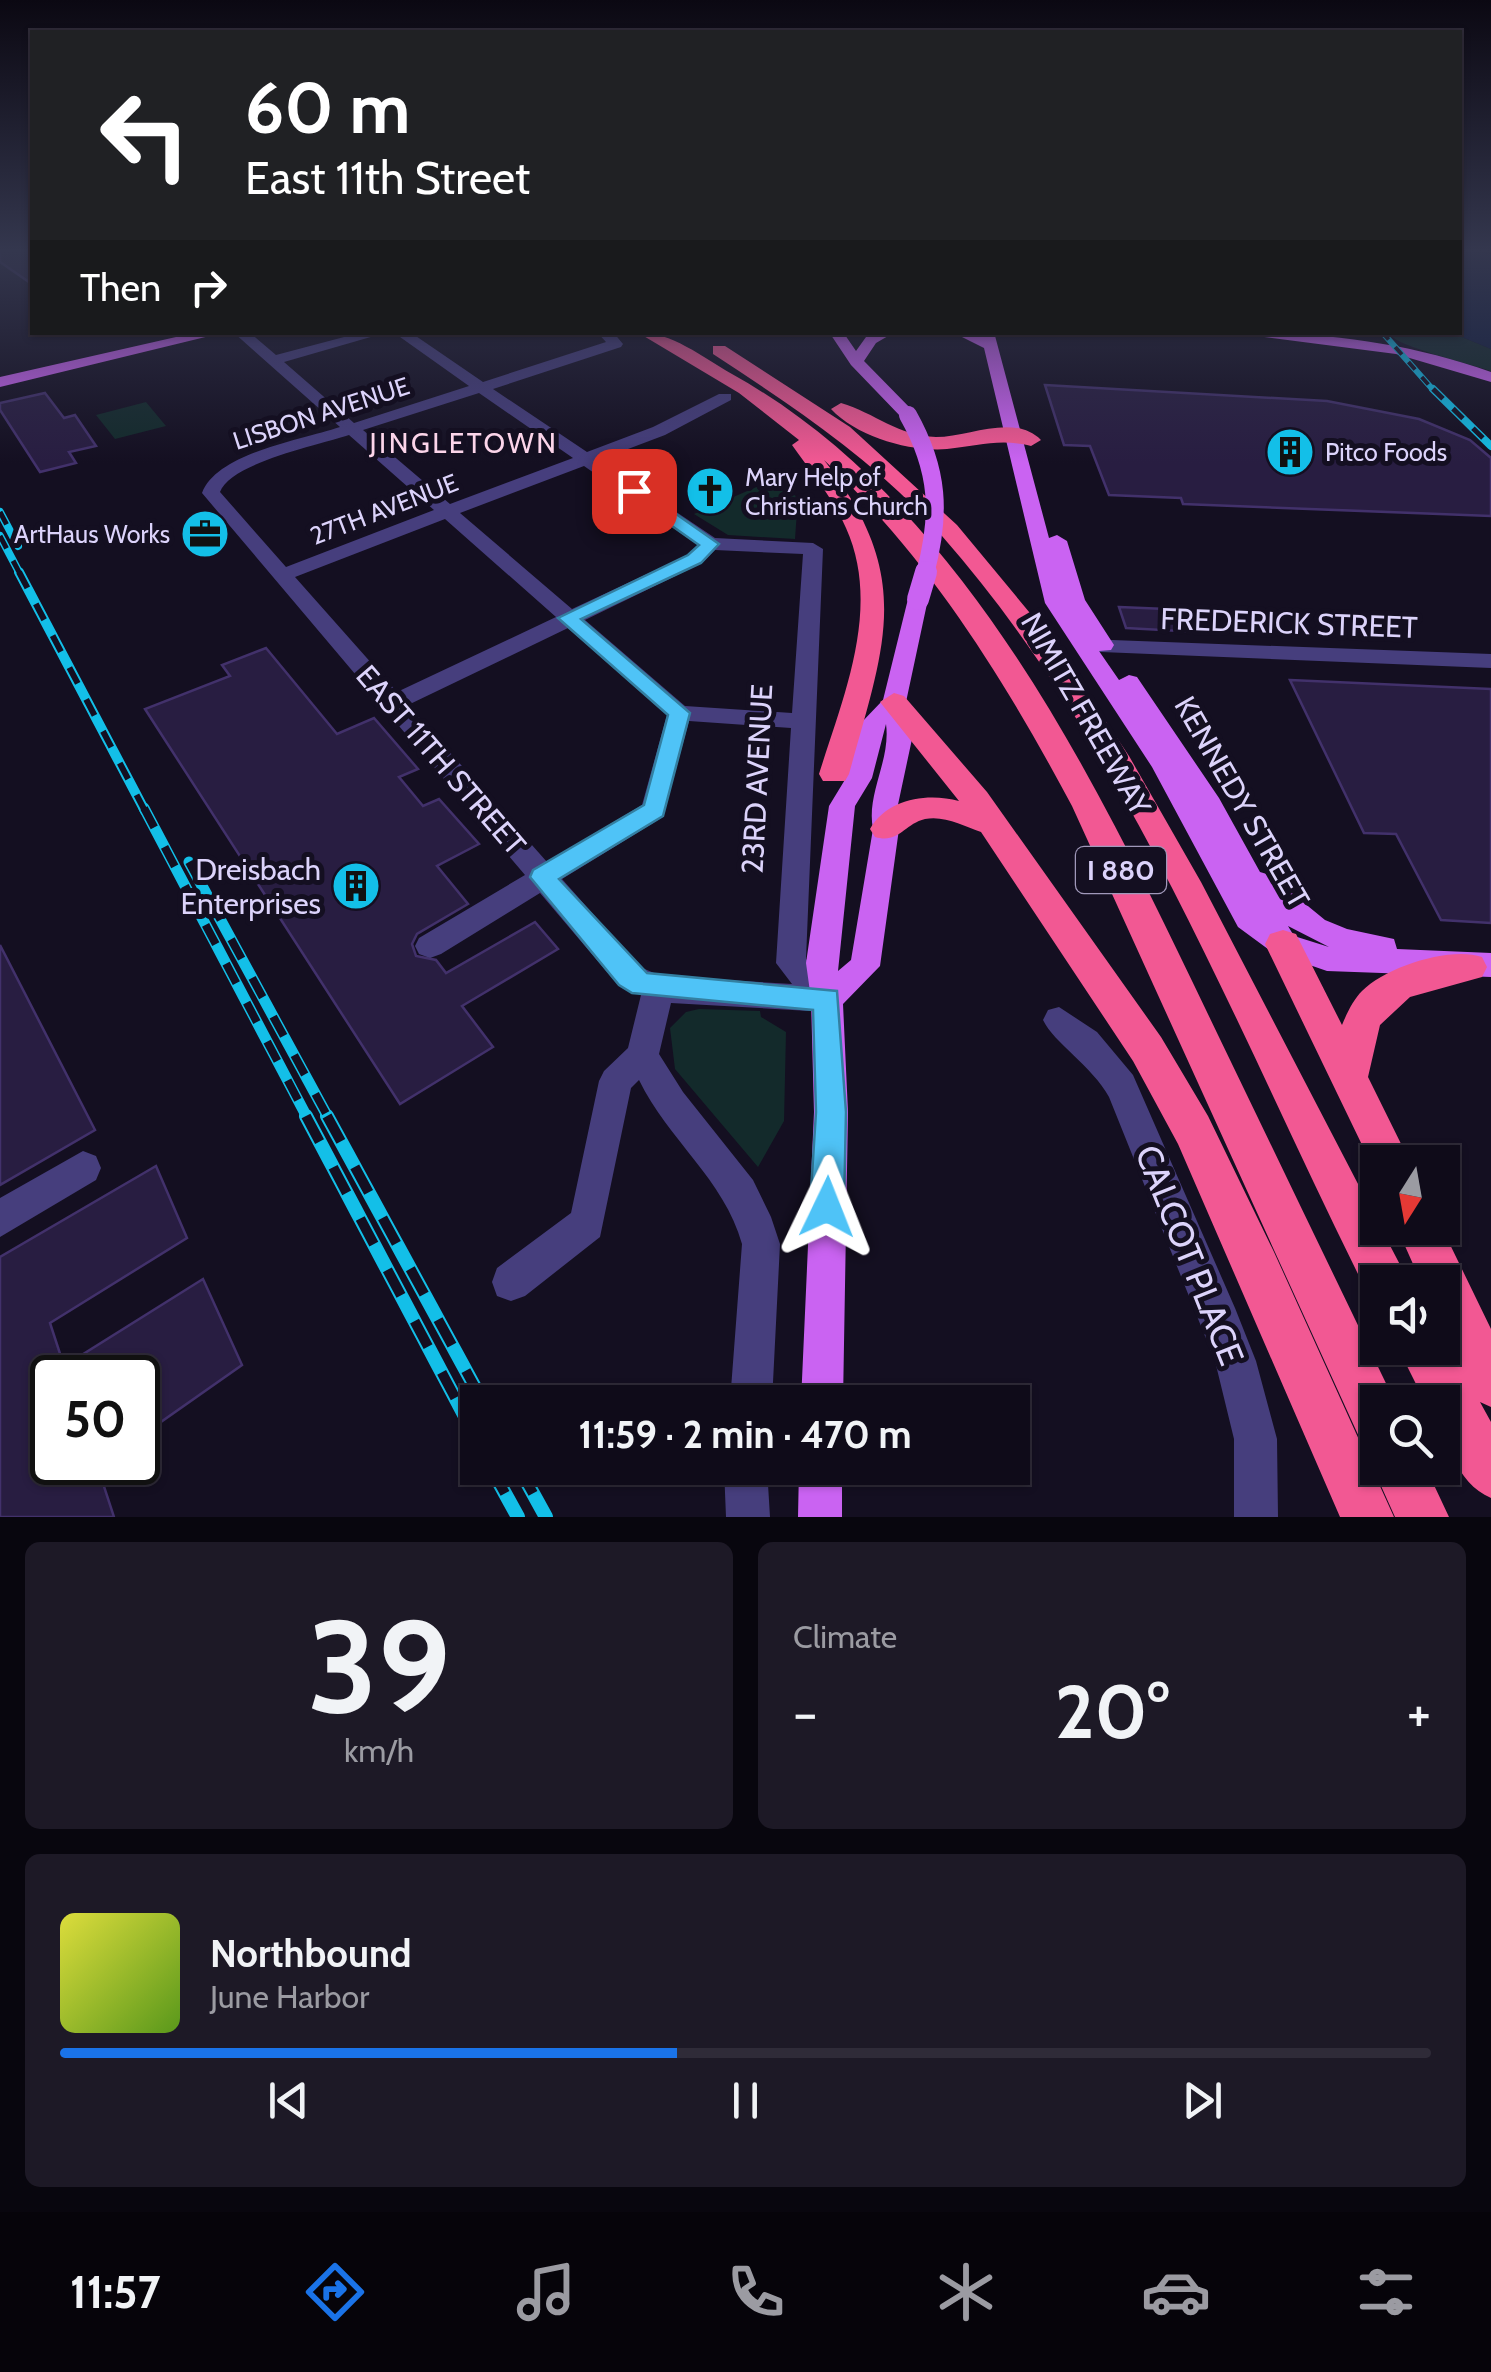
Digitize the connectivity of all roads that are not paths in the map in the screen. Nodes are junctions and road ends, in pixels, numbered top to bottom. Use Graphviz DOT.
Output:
graph roads {
  1 [pos="212,335"];
  2 [pos="243,335"];
  3 [pos="371,335"];
  4 [pos="404,335"];
  5 [pos="649,335"];
  6 [pos="689,335"];
  7 [pos="709,335"];
  8 [pos="838,335"];
  9 [pos="882,335"];
  10 [pos="1282,335"];
  11 [pos="182,337"];
  12 [pos="993,337"];
  13 [pos="610,338"];
  14 [pos="272,361"];
  15 [pos="856,362"];
  16 [pos="1491,377"];
  17 [pos="0,379"];
  18 [pos="481,386"];
  19 [pos="740,396"];
  20 [pos="350,429"];
  21 [pos="1022,437"];
  22 [pos="586,459"];
  23 [pos="216,479"];
  24 [pos="448,512"];
  25 [pos="710,544"];
  26 [pos="282,574"];
  27 [pos="568,618"];
  28 [pos="1094,646"];
  29 [pos="1491,661"];
  30 [pos="894,702"];
  31 [pos="393,703"];
  32 [pos="679,713"];
  33 [pos="801,721"];
  34 [pos="834,774"];
  35 [pos="842,806"];
  36 [pos="987,822"];
  37 [pos="886,829"];
  38 [pos="1244,864"];
  39 [pos="542,877"];
  40 [pos="1283,944"];
  41 [pos="430,946"];
  42 [pos="1484,964"];
  43 [pos="658,989"];
  44 [pos="827,999"];
  45 [pos="1059,1020"];
  46 [pos="643,1055"];
  47 [pos="1348,1077"];
  48 [pos="1381,1145"];
  49 [pos="83,1168"];
  50 [pos="0,1219"];
  51 [pos="1427,1245"];
  52 [pos="1377,1265"];
  53 [pos="511,1282"];
  54 [pos="1431,1365"];
  55 [pos="1491,1382"];
  56 [pos="751,1385"];
  57 [pos="823,1385"];
  58 [pos="1361,1385"];
  59 [pos="1491,1472"];
  60 [pos="747,1485"];
  61 [pos="821,1485"];
  62 [pos="1407,1485"];
  63 [pos="748,1517"];
  64 [pos="820,1517"];
  65 [pos="1256,1517"];
  66 [pos="1367,1517"];
  67 [pos="1422,1517"];
  1 -- 11 [label="main road"];
  2 -- 14 [label="street"];
  3 -- 14 [label="street"];
  4 -- 18 [label="street"];
  5 -- 19 [label="highway, NIMITZ FREEWAY / I 880"];
  6 -- 52 [label="highway, NIMITZ FREEWAY / I 880"];
  7 -- 21 [label="highway"];
  8 -- 15 [label="main road"];
  9 -- 15 [label="main road"];
  10 -- 16 [label="main road"];
  11 -- 17 [label="main road"];
  12 -- 21 [label="main road, KENNEDY STREET"];
  13 -- 18 [label="street, LISBON AVENUE"];
  14 -- 20 [label="street"];
  15 -- 30 [label="main road, bridge"];
  18 -- 20 [label="street, LISBON AVENUE"];
  18 -- 22 [label="street"];
  19 -- 22 [label="street, 27TH AVENUE"];
  19 -- 34 [label="highway"];
  19 -- 58 [label="highway, NIMITZ FREEWAY / I 880"];
  20 -- 23 [label="street, LISBON AVENUE"];
  20 -- 24 [label="street"];
  21 -- 28 [label="main road, KENNEDY STREET"];
  22 -- 24 [label="street, 27TH AVENUE"];
  22 -- 25 [label="street"];
  23 -- 26 [label="street, EAST 11TH STREET"];
  24 -- 26 [label="street, 27TH AVENUE"];
  24 -- 27 [label="street"];
  25 -- 27 [label="street"];
  25 -- 33 [label="street, 23RD AVENUE"];
  26 -- 31 [label="street, EAST 11TH STREET"];
  27 -- 31 [label="street"];
  27 -- 32 [label="street"];
  28 -- 29 [label="street, FREDERICK STREET"];
  28 -- 38 [label="main road, KENNEDY STREET"];
  28 -- 40 [label="main road, KENNEDY STREET"];
  30 -- 35 [label="main road"];
  30 -- 36 [label="highway"];
  30 -- 37 [label="main road"];
  31 -- 39 [label="street, EAST 11TH STREET"];
  32 -- 33 [label="street"];
  32 -- 39 [label="street"];
  33 -- 44 [label="street, 23RD AVENUE"];
  34 -- 35 [label="main road"];
  35 -- 44 [label="main road"];
  36 -- 37 [label="highway"];
  36 -- 66 [label="highway"];
  37 -- 44 [label="main road"];
  38 -- 40 [label="main road, KENNEDY STREET"];
  38 -- 42 [label="main road"];
  39 -- 41 [label="street"];
  39 -- 43 [label="street, EAST 11TH STREET"];
  40 -- 42 [label="main road"];
  40 -- 47 [label="highway"];
  42 -- 47 [label="highway"];
  43 -- 44 [label="street, EAST 11TH STREET"];
  43 -- 46 [label="street"];
  44 -- 57 [label="main road"];
  45 -- 65 [label="street, CALCOT PLACE"];
  46 -- 53 [label="street"];
  46 -- 56 [label="street"];
  47 -- 48 [label="highway"];
  49 -- 50 [label="street"];
  51 -- 55 [label="highway"];
  54 -- 59 [label="highway"];
  60 -- 63 [label="street"];
  61 -- 64 [label="main road"];
  62 -- 67 [label="highway"];
}
